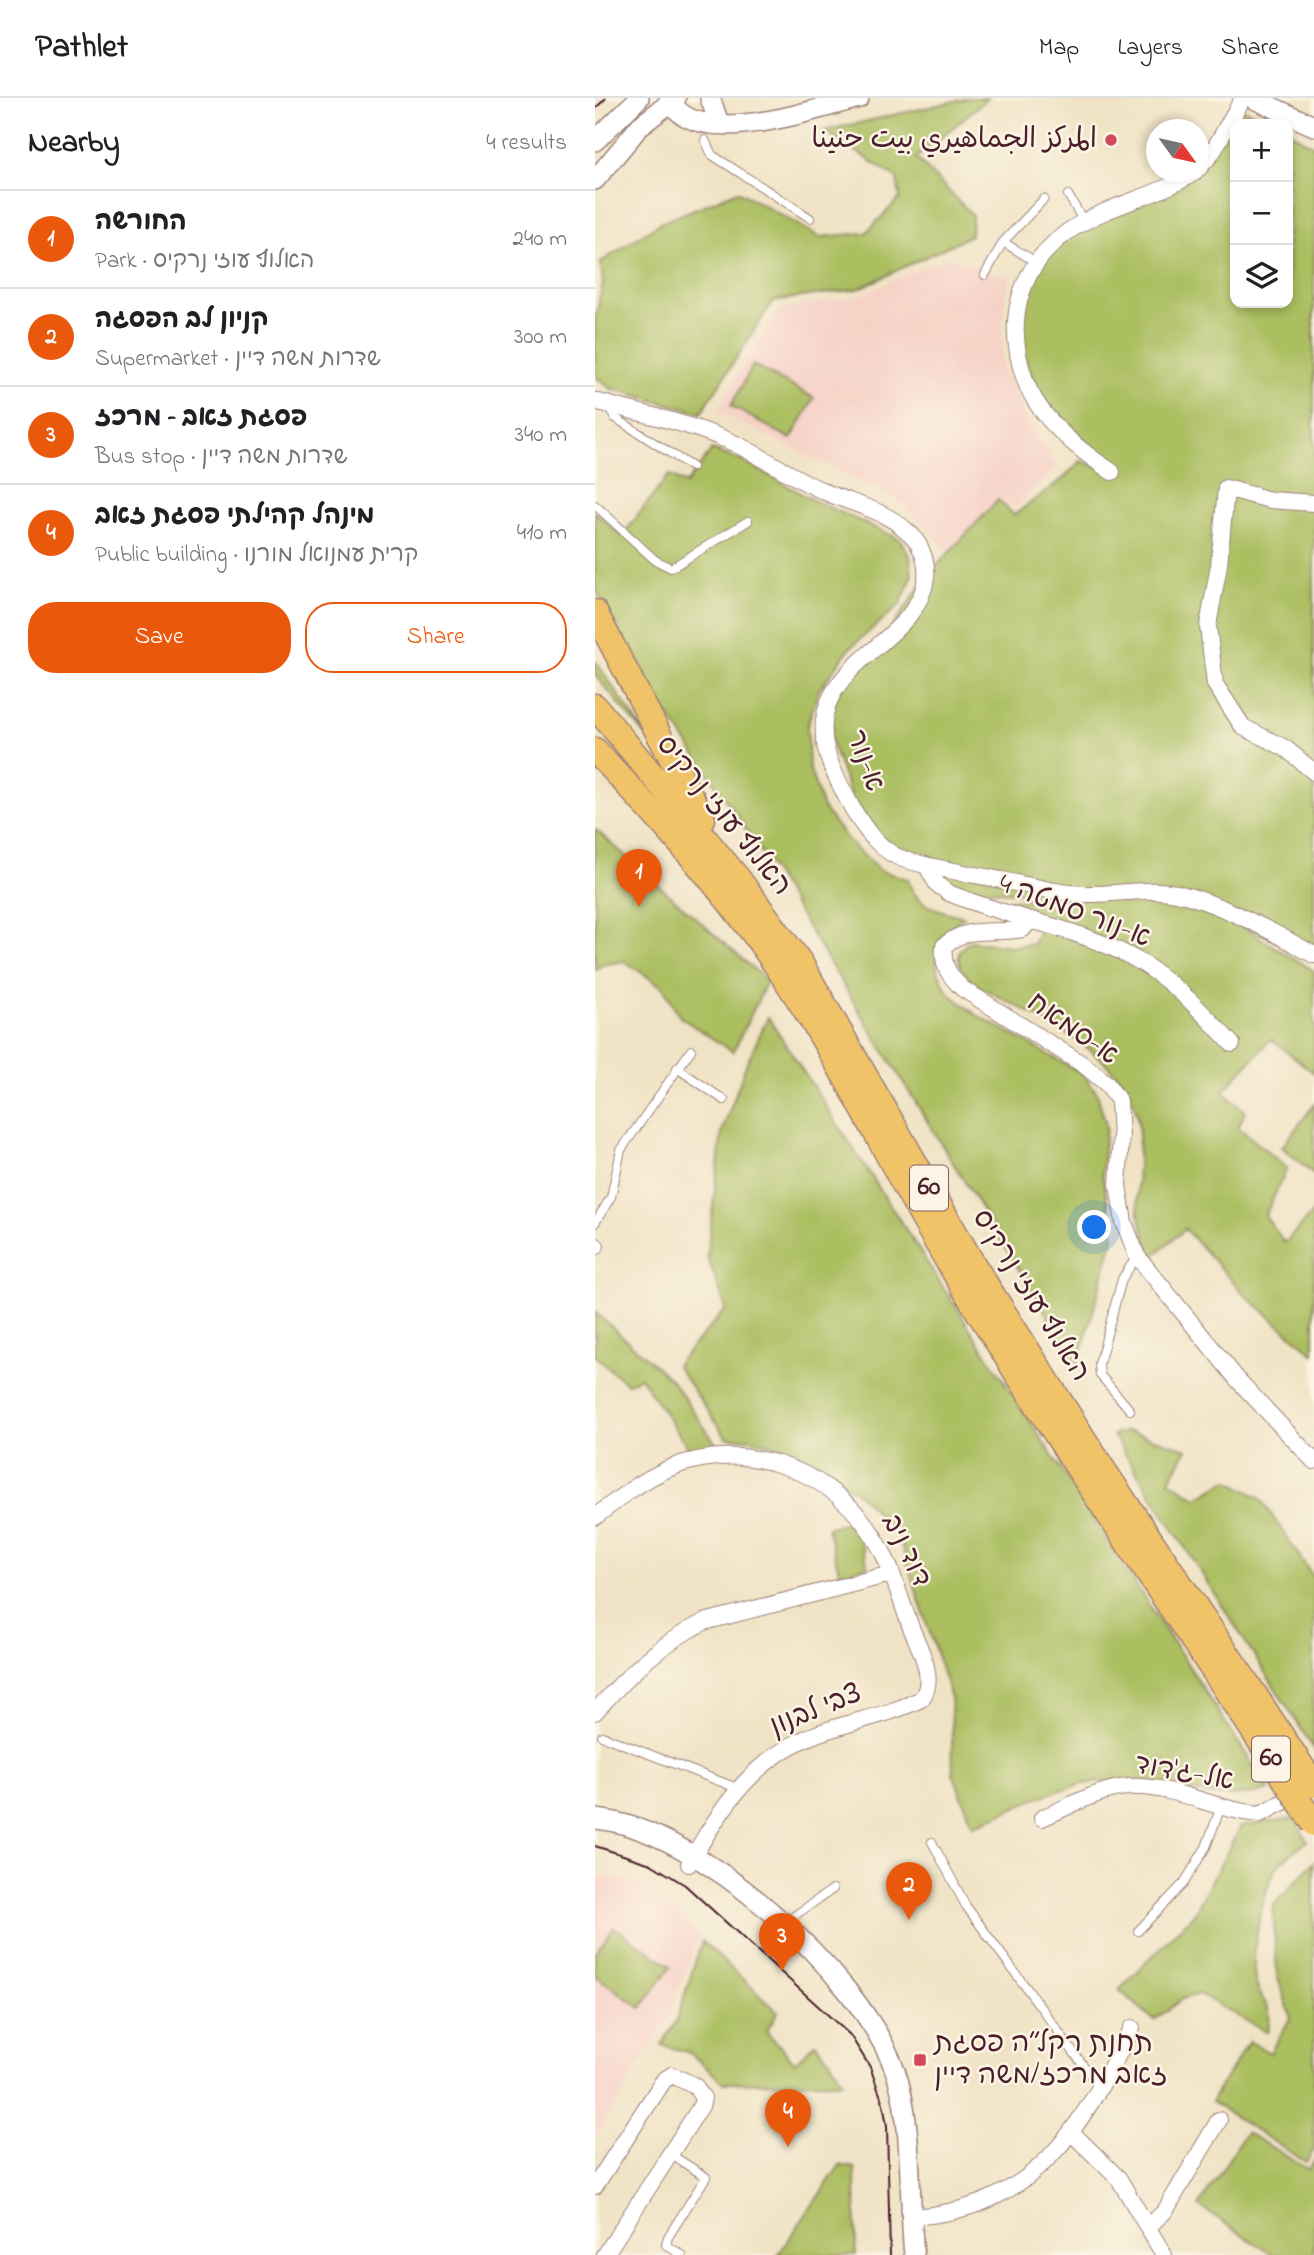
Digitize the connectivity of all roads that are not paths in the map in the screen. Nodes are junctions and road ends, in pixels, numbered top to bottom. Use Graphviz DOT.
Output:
graph roads {
  1 [pos="639,98"];
  2 [pos="711,98"];
  3 [pos="859,98"];
  4 [pos="1243,98"];
  5 [pos="1252,98"];
  6 [pos="675,99"];
  7 [pos="718,120"];
  8 [pos="746,124"];
  9 [pos="1314,126"];
  10 [pos="595,141"];
  11 [pos="705,141"];
  12 [pos="1209,156"];
  13 [pos="595,180"];
  14 [pos="1179,182"];
  15 [pos="1068,195"];
  16 [pos="1044,199"];
  17 [pos="810,218"];
  18 [pos="1084,223"];
  19 [pos="1003,242"];
  20 [pos="1036,262"];
  21 [pos="985,275"];
  22 [pos="603,404"];
  23 [pos="692,467"];
  24 [pos="1112,472"];
  25 [pos="1314,503"];
  26 [pos="595,505"];
  27 [pos="748,521"];
  28 [pos="595,612"];
  29 [pos="595,706"];
  30 [pos="595,750"];
  31 [pos="595,761"];
  32 [pos="1314,772"];
  33 [pos="651,810"];
  34 [pos="926,865"];
  35 [pos="737,877"];
  36 [pos="1029,921"];
  37 [pos="1314,955"];
  38 [pos="1233,1044"];
  39 [pos="691,1050"];
  40 [pos="677,1068"];
  41 [pos="723,1100"];
  42 [pos="595,1223"];
  43 [pos="1137,1256"];
  44 [pos="1130,1409"];
  45 [pos="1314,1461"];
  46 [pos="595,1517"];
  47 [pos="891,1574"];
  48 [pos="1238,1689"];
  49 [pos="926,1693"];
  50 [pos="595,1712"];
  51 [pos="602,1736"];
  52 [pos="1314,1785"];
  53 [pos="737,1788"];
  54 [pos="1222,1804"];
  55 [pos="1042,1818"];
  56 [pos="604,1821"];
  57 [pos="1314,1824"];
  58 [pos="932,1842"];
  59 [pos="692,1859"];
  60 [pos="832,1889"];
  61 [pos="784,1923"];
  62 [pos="1138,1931"];
  63 [pos="1132,2028"];
  64 [pos="1100,2088"];
  65 [pos="1219,2120"];
  66 [pos="905,2127"];
  67 [pos="1071,2132"];
  68 [pos="670,2154"];
  69 [pos="595,2186"];
  70 [pos="910,2217"];
  71 [pos="1148,2227"];
  72 [pos="605,2255"];
  73 [pos="682,2255"];
  74 [pos="907,2255"];
  75 [pos="914,2255"];
  76 [pos="1164,2255"];
  1 -- 10 [label="street"];
  2 -- 7 [label="street"];
  3 -- 8 [label="street"];
  4 -- 12 [label="street"];
  5 -- 9 [label="street"];
  6 -- 7 [label="street"];
  6 -- 8 [label="street"];
  6 -- 13 [label="street"];
  7 -- 8 [label="street"];
  11 -- 17 [label="lane"];
  14 -- 18 [label="street"];
  15 -- 18 [label="lane"];
  16 -- 19 [label="lane"];
  18 -- 20 [label="street"];
  19 -- 20 [label="lane"];
  19 -- 21 [label="lane"];
  20 -- 24 [label="street"];
  22 -- 23 [label="lane"];
  22 -- 34 [label="street, א-נור"];
  25 -- 32 [label="street"];
  26 -- 27 [label="lane"];
  28 -- 35 [label="highway"];
  29 -- 35 [label="highway, האלוף עוזי נרקיס / 60"];
  30 -- 33 [label="highway, האלוף עוזי נרקיס / 60"];
  31 -- 33 [label="highway"];
  33 -- 48 [label="highway, האלוף עוזי נרקיס / 60"];
  34 -- 36 [label="street, א-נור סמטה 4"];
  34 -- 37 [label="street, א-נור"];
  35 -- 48 [label="highway, האלוף עוזי נרקיס / 60"];
  36 -- 38 [label="street, א-נור סמטה 4"];
  36 -- 43 [label="street, א-סמאח"];
  39 -- 40 [label="lane"];
  40 -- 41 [label="lane"];
  40 -- 42 [label="lane"];
  43 -- 44 [label="lane"];
  43 -- 45 [label="street, א-סמאח"];
  46 -- 47 [label="street, דוד ניב"];
  47 -- 49 [label="street, דוד ניב"];
  47 -- 50 [label="street"];
  48 -- 52 [label="highway, האלוף עוזי נרקיס / 60, bridge"];
  48 -- 57 [label="highway, האלוף עוזי נרקיס / 60, bridge"];
  49 -- 53 [label="street, צבי לבנון"];
  51 -- 53 [label="lane"];
  52 -- 54 [label="street, אל-ג'דוד"];
  53 -- 59 [label="street, צבי לבנון"];
  54 -- 55 [label="street, אל-ג'דוד"];
  54 -- 62 [label="lane"];
  56 -- 59 [label="street"];
  58 -- 64 [label="lane"];
  59 -- 61 [label="street"];
  59 -- 66 [label="street"];
  60 -- 61 [label="lane"];
  61 -- 66 [label="street"];
  63 -- 64 [label="street"];
  64 -- 67 [label="street"];
  65 -- 71 [label="street"];
  66 -- 70 [label="street"];
  67 -- 70 [label="street"];
  67 -- 71 [label="street"];
  68 -- 69 [label="street"];
  68 -- 72 [label="street"];
  68 -- 73 [label="lane"];
  70 -- 74 [label="street"];
  70 -- 75 [label="street"];
  71 -- 76 [label="street"];
}
